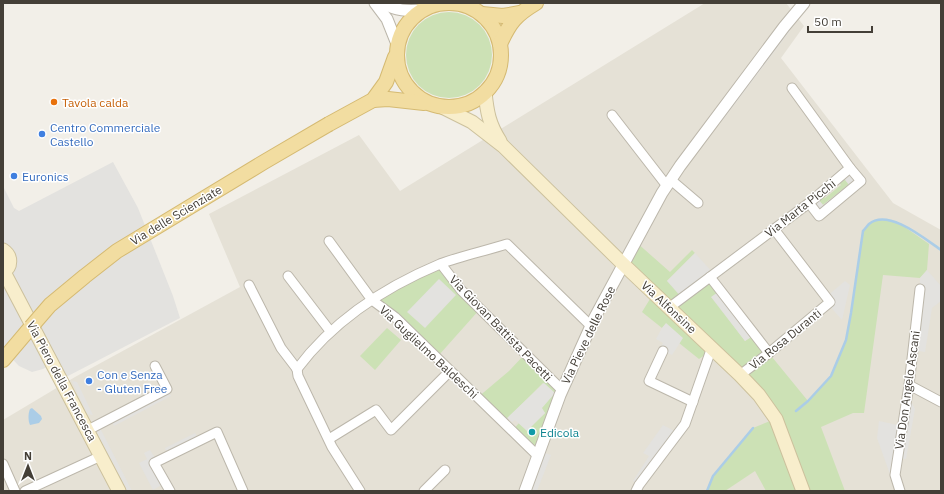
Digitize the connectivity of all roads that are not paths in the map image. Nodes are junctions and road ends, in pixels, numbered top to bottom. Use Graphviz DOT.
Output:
graph roads {
  1 [pos="375,3"];
  2 [pos="382,3"];
  3 [pos="536,3"];
  4 [pos="804,3"];
  5 [pos="423,10"];
  6 [pos="520,13"];
  7 [pos="482,14"];
  8 [pos="500,44"];
  9 [pos="397,48"];
  10 [pos="792,88"];
  11 [pos="485,92"];
  12 [pos="373,100"];
  13 [pos="436,105"];
  14 [pos="612,115"];
  15 [pos="503,146"];
  16 [pos="850,168"];
  17 [pos="669,183"];
  18 [pos="698,203"];
  19 [pos="809,203"];
  20 [pos="774,229"];
  21 [pos="329,240"];
  22 [pos="3,250"];
  23 [pos="441,264"];
  24 [pos="623,264"];
  25 [pos="3,272"];
  26 [pos="288,276"];
  27 [pos="710,277"];
  28 [pos="249,285"];
  29 [pos="920,289"];
  30 [pos="372,300"];
  31 [pos="670,307"];
  32 [pos="591,326"];
  33 [pos="330,331"];
  34 [pos="712,347"];
  35 [pos="663,351"];
  36 [pos="770,353"];
  37 [pos="3,360"];
  38 [pos="155,366"];
  39 [pos="297,369"];
  40 [pos="450,372"];
  41 [pos="740,375"];
  42 [pos="909,385"];
  43 [pos="562,390"];
  44 [pos="693,402"];
  45 [pos="941,402"];
  46 [pos="88,430"];
  47 [pos="329,439"];
  48 [pos="101,456"];
  49 [pos="538,456"];
  50 [pos="3,464"];
  51 [pos="445,470"];
  52 [pos="15,491"];
  53 [pos="25,491"];
  54 [pos="119,491"];
  55 [pos="170,491"];
  56 [pos="243,491"];
  57 [pos="360,491"];
  58 [pos="424,491"];
  59 [pos="525,491"];
  60 [pos="636,491"];
  61 [pos="803,491"];
  62 [pos="900,491"];
  1 -- 9 [label="street"];
  2 -- 5 [label="street"];
  3 -- 6 [label="main road"];
  4 -- 17 [label="street, Via Pieve delle Rose"];
  5 -- 7 [label="main road"];
  5 -- 9 [label="main road"];
  6 -- 7 [label="main road"];
  6 -- 8 [label="main road"];
  7 -- 8 [label="main road"];
  8 -- 11 [label="main road"];
  9 -- 12 [label="main road, Via delle Scienziate"];
  9 -- 13 [label="main road"];
  10 -- 16 [label="street"];
  11 -- 13 [label="main road"];
  11 -- 15 [label="main road, Via Alfonsine"];
  12 -- 13 [label="main road, Via delle Scienziate"];
  12 -- 37 [label="main road, Via delle Scienziate, bridge"];
  13 -- 15 [label="main road, Via Alfonsine"];
  14 -- 17 [label="street"];
  15 -- 24 [label="main road, Via Alfonsine"];
  16 -- 19 [label="street, Via Marta Picchi"];
  16 -- 19 [label="street"];
  17 -- 18 [label="street"];
  17 -- 24 [label="street, Via Pieve delle Rose"];
  19 -- 20 [label="street, Via Marta Picchi"];
  20 -- 27 [label="street, Via Marta Picchi"];
  20 -- 36 [label="street, Via Rosa Duranti"];
  21 -- 30 [label="street, Via Guglielmo Baldeschi"];
  22 -- 25 [label="main road, Via Piero della Francesca"];
  23 -- 30 [label="street"];
  23 -- 32 [label="street"];
  23 -- 43 [label="street, Via Giovan Battista Pacetti"];
  24 -- 31 [label="main road, Via Alfonsine"];
  24 -- 32 [label="street, Via Pieve delle Rose"];
  25 -- 46 [label="main road, Via Piero della Francesca"];
  26 -- 33 [label="street"];
  27 -- 31 [label="street, Via Marta Picchi"];
  27 -- 36 [label="street"];
  28 -- 39 [label="street"];
  29 -- 42 [label="street, Via Don Angelo Ascani"];
  30 -- 33 [label="street"];
  30 -- 40 [label="street, Via Guglielmo Baldeschi"];
  31 -- 34 [label="main road, Via Alfonsine"];
  32 -- 43 [label="street, Via Pieve delle Rose"];
  33 -- 39 [label="street"];
  34 -- 41 [label="main road, Via Alfonsine"];
  34 -- 44 [label="street"];
  35 -- 44 [label="street"];
  36 -- 41 [label="street, Via Rosa Duranti"];
  38 -- 46 [label="street"];
  39 -- 47 [label="street"];
  40 -- 47 [label="street"];
  40 -- 49 [label="street, Via Guglielmo Baldeschi"];
  41 -- 61 [label="main road, Via Alfonsine"];
  42 -- 45 [label="street"];
  42 -- 62 [label="street, Via Don Angelo Ascani"];
  43 -- 49 [label="street, Via Pieve delle Rose"];
  44 -- 60 [label="street"];
  46 -- 48 [label="main road, Via Piero della Francesca"];
  47 -- 57 [label="street"];
  48 -- 53 [label="street"];
  48 -- 54 [label="main road, Via Piero della Francesca"];
  49 -- 59 [label="street, Via Pieve delle Rose"];
  50 -- 52 [label="street"];
  51 -- 58 [label="street"];
  55 -- 56 [label="street"];
}
